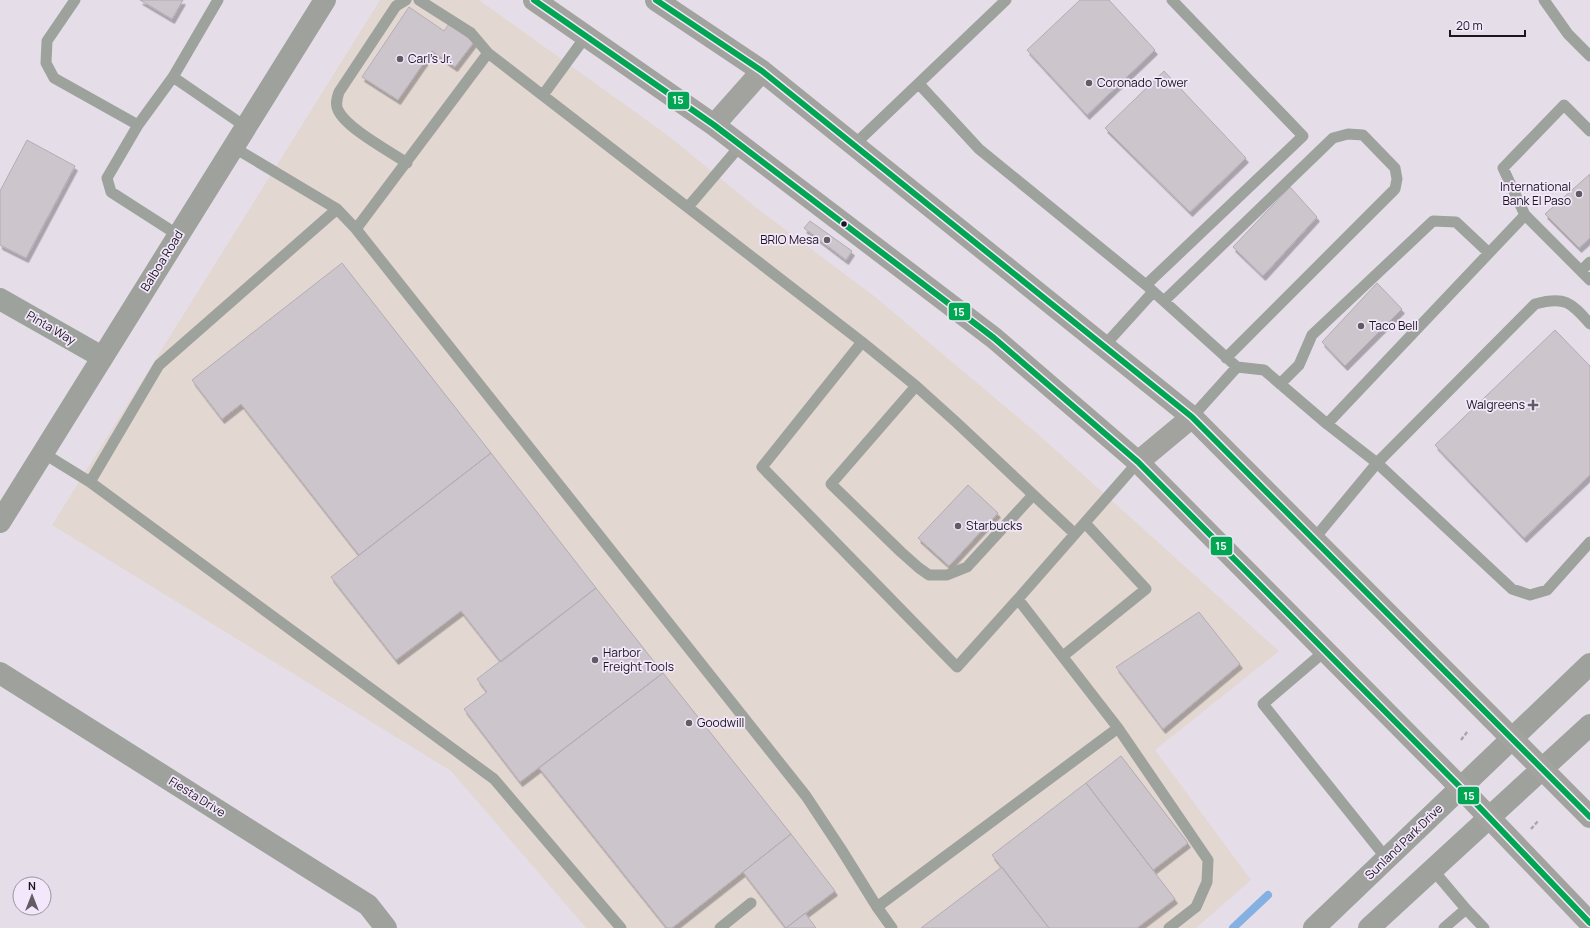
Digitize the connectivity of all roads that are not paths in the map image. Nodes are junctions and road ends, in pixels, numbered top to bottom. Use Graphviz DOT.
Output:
graph roads {
  1 [pos="75,0"];
  2 [pos="218,0"];
  3 [pos="325,0"];
  4 [pos="406,0"];
  5 [pos="419,0"];
  6 [pos="534,0"];
  7 [pos="1006,0"];
  8 [pos="1172,0"];
  9 [pos="1544,0"];
  10 [pos="661,2"];
  11 [pos="586,36"];
  12 [pos="488,53"];
  13 [pos="1590,56"];
  14 [pos="762,71"];
  15 [pos="173,77"];
  16 [pos="919,84"];
  17 [pos="543,95"];
  18 [pos="138,125"];
  19 [pos="714,125"];
  20 [pos="246,127"];
  21 [pos="1590,131"];
  22 [pos="854,145"];
  23 [pos="740,146"];
  24 [pos="233,147"];
  25 [pos="407,163"];
  26 [pos="688,207"];
  27 [pos="337,209"];
  28 [pos="1525,215"];
  29 [pos="356,229"];
  30 [pos="178,235"];
  31 [pos="1489,254"];
  32 [pos="1590,262"];
  33 [pos="1581,271"];
  34 [pos="1590,280"];
  35 [pos="1150,288"];
  36 [pos="0,299"];
  37 [pos="1164,301"];
  38 [pos="1590,324"];
  39 [pos="862,342"];
  40 [pos="1104,346"];
  41 [pos="102,357"];
  42 [pos="1226,358"];
  43 [pos="1237,367"];
  44 [pos="1280,384"];
  45 [pos="916,386"];
  46 [pos="1192,417"];
  47 [pos="1327,424"];
  48 [pos="43,453"];
  49 [pos="1138,462"];
  50 [pos="1377,463"];
  51 [pos="90,482"];
  52 [pos="1033,495"];
  53 [pos="0,522"];
  54 [pos="1085,523"];
  55 [pos="1075,534"];
  56 [pos="1314,539"];
  57 [pos="1590,542"];
  58 [pos="1018,599"];
  59 [pos="1325,651"];
  60 [pos="1062,656"];
  61 [pos="1590,664"];
  62 [pos="0,674"];
  63 [pos="1590,725"];
  64 [pos="1118,728"];
  65 [pos="1512,738"];
  66 [pos="1542,769"];
  67 [pos="1461,788"];
  68 [pos="1489,817"];
  69 [pos="1590,817"];
  70 [pos="1387,859"];
  71 [pos="1432,870"];
  72 [pos="751,903"];
  73 [pos="877,908"];
  74 [pos="1466,909"];
  75 [pos="1590,923"];
  76 [pos="386,928"];
  77 [pos="621,928"];
  78 [pos="720,928"];
  79 [pos="892,928"];
  80 [pos="1170,928"];
  81 [pos="1314,928"];
  82 [pos="1370,928"];
  83 [pos="1444,928"];
  84 [pos="1484,928"];
  1 -- 18 [label="lane"];
  2 -- 15 [label="lane"];
  3 -- 20 [label="street, Balboa Road"];
  4 -- 25 [label="lane"];
  5 -- 12 [label="lane"];
  6 -- 11 [label="main road"];
  7 -- 16 [label="lane"];
  8 -- 35 [label="lane"];
  9 -- 13 [label="lane"];
  10 -- 14 [label="main road"];
  11 -- 17 [label="lane"];
  11 -- 19 [label="main road"];
  12 -- 17 [label="lane"];
  12 -- 25 [label="lane"];
  14 -- 19 [label="main road"];
  14 -- 22 [label="main road"];
  15 -- 18 [label="lane"];
  15 -- 20 [label="lane"];
  16 -- 22 [label="lane"];
  16 -- 35 [label="lane"];
  17 -- 26 [label="lane"];
  18 -- 30 [label="lane"];
  19 -- 23 [label="main road"];
  20 -- 24 [label="street, Balboa Road"];
  21 -- 28 [label="lane"];
  22 -- 40 [label="main road"];
  23 -- 26 [label="lane"];
  23 -- 49 [label="main road"];
  24 -- 27 [label="lane"];
  24 -- 30 [label="street, Balboa Road"];
  25 -- 29 [label="lane"];
  26 -- 39 [label="lane"];
  27 -- 29 [label="lane"];
  27 -- 51 [label="lane"];
  28 -- 31 [label="lane"];
  28 -- 33 [label="lane"];
  29 -- 73 [label="lane"];
  30 -- 41 [label="street, Balboa Road"];
  31 -- 44 [label="lane"];
  31 -- 47 [label="lane"];
  32 -- 33 [label="lane"];
  33 -- 34 [label="lane"];
  35 -- 37 [label="lane"];
  35 -- 40 [label="lane"];
  36 -- 41 [label="street, Pinta Way"];
  37 -- 42 [label="lane"];
  37 -- 42 [label="lane"];
  38 -- 50 [label="lane"];
  39 -- 45 [label="lane"];
  39 -- 58 [label="lane"];
  40 -- 46 [label="main road"];
  41 -- 48 [label="street, Balboa Road"];
  42 -- 43 [label="lane"];
  43 -- 44 [label="lane"];
  43 -- 46 [label="lane"];
  44 -- 47 [label="lane"];
  45 -- 52 [label="lane"];
  45 -- 52 [label="lane"];
  46 -- 49 [label="main road"];
  46 -- 56 [label="main road"];
  47 -- 50 [label="lane"];
  48 -- 51 [label="lane"];
  48 -- 53 [label="street, Balboa Road"];
  49 -- 54 [label="lane"];
  49 -- 59 [label="main road"];
  50 -- 56 [label="lane"];
  50 -- 57 [label="lane"];
  51 -- 77 [label="lane"];
  52 -- 55 [label="lane"];
  54 -- 55 [label="lane"];
  54 -- 60 [label="lane"];
  55 -- 58 [label="lane"];
  56 -- 65 [label="main road"];
  58 -- 60 [label="lane"];
  59 -- 67 [label="main road"];
  59 -- 70 [label="lane"];
  60 -- 64 [label="lane"];
  61 -- 65 [label="street, Sunland Park Drive"];
  62 -- 76 [label="street, Fiesta Drive"];
  63 -- 66 [label="street"];
  64 -- 73 [label="lane"];
  64 -- 80 [label="lane"];
  65 -- 66 [label="main road"];
  65 -- 67 [label="street, Sunland Park Drive"];
  66 -- 68 [label="street"];
  66 -- 69 [label="main road"];
  67 -- 68 [label="main road"];
  67 -- 70 [label="street, Sunland Park Drive"];
  68 -- 71 [label="street"];
  68 -- 75 [label="main road"];
  70 -- 81 [label="street, Sunland Park Drive"];
  71 -- 74 [label="lane"];
  71 -- 82 [label="street"];
  72 -- 78 [label="lane"];
  73 -- 79 [label="lane"];
  74 -- 83 [label="lane"];
  74 -- 84 [label="lane"];
}
